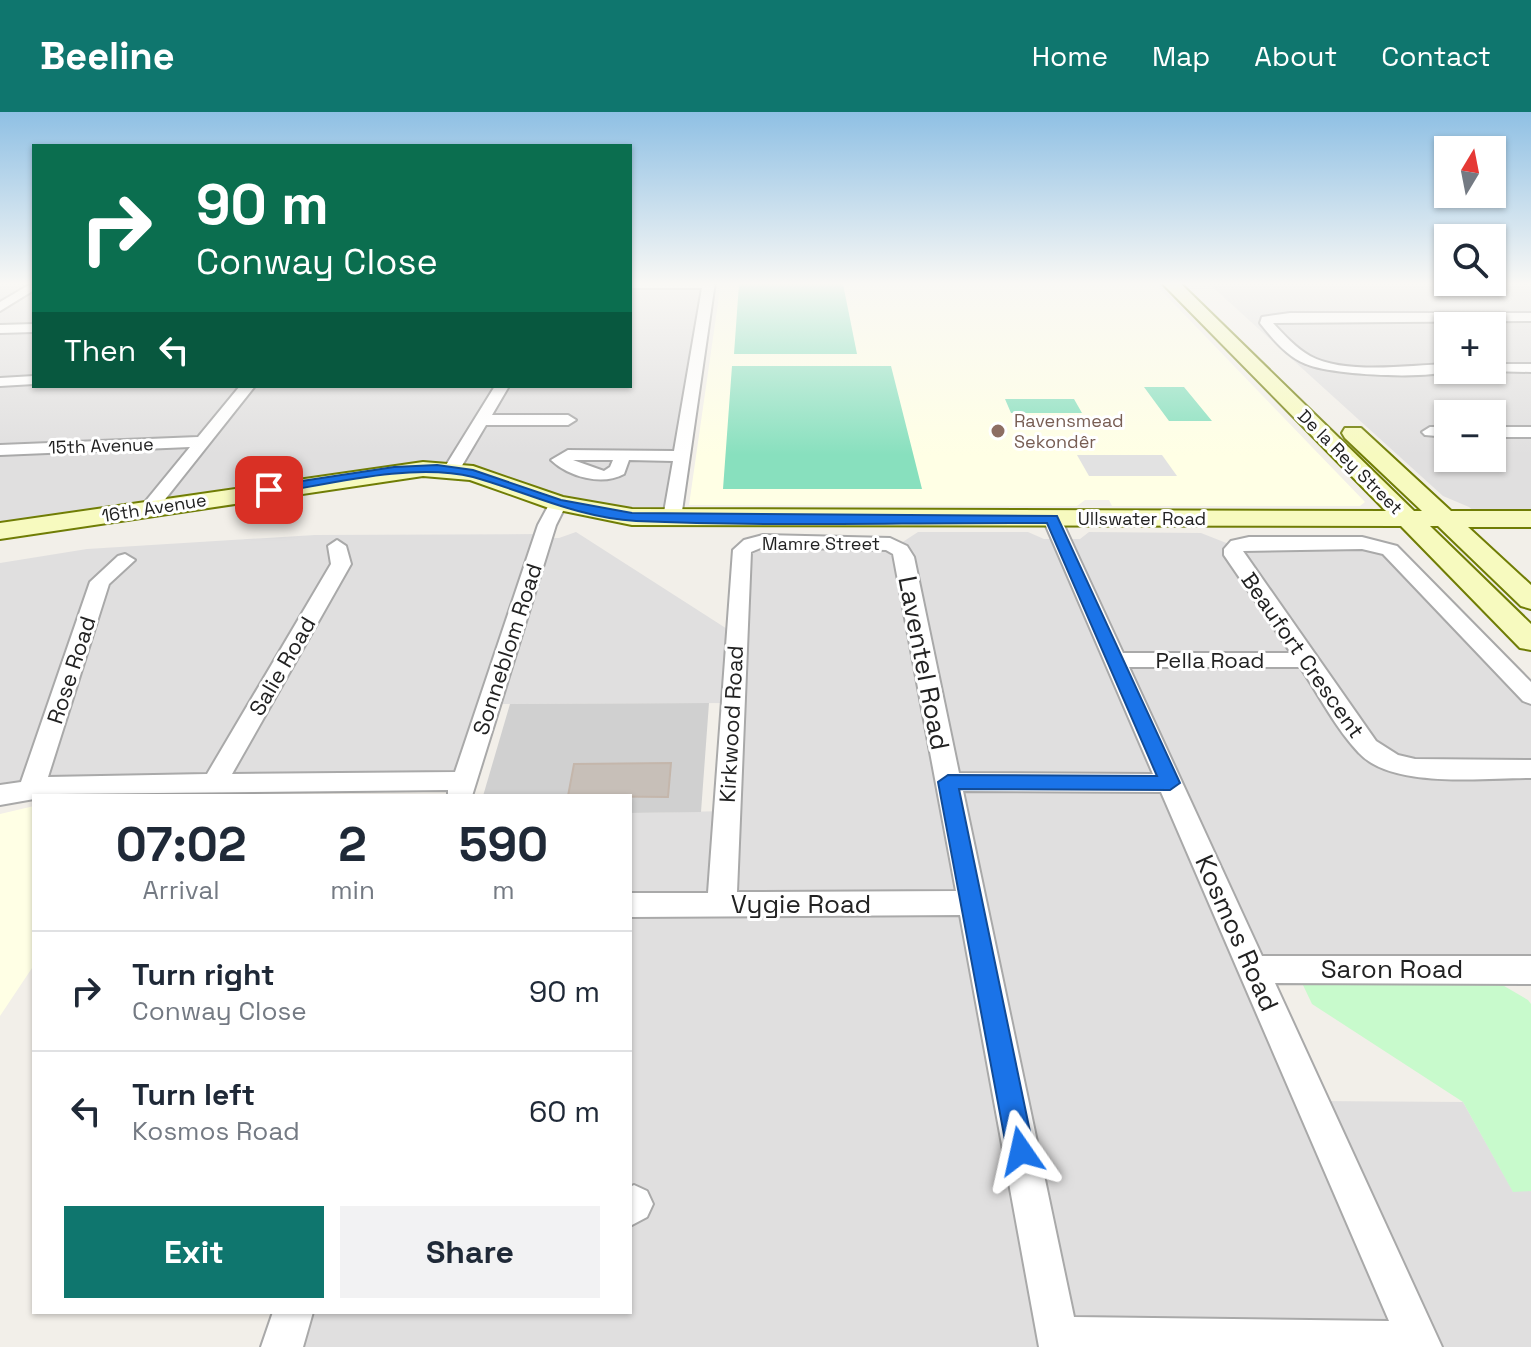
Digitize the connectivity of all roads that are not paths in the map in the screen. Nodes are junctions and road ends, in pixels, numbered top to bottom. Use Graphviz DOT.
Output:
graph roads {
  1 [pos="700,340"];
  2 [pos="1227,340"];
  3 [pos="1253,340"];
  4 [pos="1284,340"];
  5 [pos="1434,368"];
  6 [pos="1506,368"];
  7 [pos="1531,368"];
  8 [pos="1287,372"];
  9 [pos="32,380"];
  10 [pos="0,382"];
  11 [pos="246,388"];
  12 [pos="501,388"];
  13 [pos="1308,392"];
  14 [pos="481,420"];
  15 [pos="568,420"];
  16 [pos="1430,432"];
  17 [pos="1434,432"];
  18 [pos="1506,432"];
  19 [pos="1531,432"];
  20 [pos="203,442"];
  21 [pos="0,450"];
  22 [pos="622,456"];
  23 [pos="681,456"];
  24 [pos="451,470"];
  25 [pos="558,503"];
  26 [pos="149,508"];
  27 [pos="672,518"];
  28 [pos="1052,519"];
  29 [pos="1408,519"];
  30 [pos="1445,519"];
  31 [pos="1531,519"];
  32 [pos="0,531"];
  33 [pos="337,546"];
  34 [pos="746,546"];
  35 [pos="896,547"];
  36 [pos="125,560"];
  37 [pos="1531,600"];
  38 [pos="1531,641"];
  39 [pos="1115,660"];
  40 [pos="1306,660"];
  41 [pos="1531,696"];
  42 [pos="1531,769"];
  43 [pos="948,782"];
  44 [pos="1170,783"];
  45 [pos="214,784"];
  46 [pos="32,788"];
  47 [pos="462,789"];
  48 [pos="0,795"];
  49 [pos="971,903"];
  50 [pos="632,905"];
  51 [pos="722,905"];
  52 [pos="1252,969"];
  53 [pos="1528,975"];
  54 [pos="292,1314"];
  55 [pos="1059,1342"];
  56 [pos="1420,1344"];
  57 [pos="282,1347"];
  1 -- 23 [label="street"];
  2 -- 29 [label="main road, De la Rey Street"];
  3 -- 8 [label="main road"];
  4 -- 5 [label="street"];
  6 -- 7 [label="street"];
  9 -- 10 [label="street"];
  11 -- 20 [label="street"];
  12 -- 14 [label="street"];
  13 -- 30 [label="main road, De la Rey Street"];
  14 -- 15 [label="street"];
  14 -- 24 [label="street"];
  16 -- 17 [label="street"];
  18 -- 19 [label="street"];
  20 -- 21 [label="street, 15th Avenue"];
  20 -- 26 [label="street"];
  22 -- 23 [label="street"];
  23 -- 27 [label="street"];
  24 -- 25 [label="main road, Ullswater Road"];
  24 -- 26 [label="main road, 16th Avenue"];
  25 -- 27 [label="main road, Ullswater Road"];
  25 -- 47 [label="street, Sonneblom Road"];
  26 -- 32 [label="main road, 16th Avenue"];
  27 -- 28 [label="main road, Ullswater Road"];
  28 -- 29 [label="main road, Ullswater Road"];
  28 -- 39 [label="street, Kosmos Road"];
  29 -- 30 [label="main road, Ullswater Road"];
  29 -- 38 [label="main road, De la Rey Street"];
  30 -- 31 [label="main road, Ullswater Road"];
  30 -- 37 [label="main road, De la Rey Street"];
  33 -- 45 [label="street, Salie Road"];
  34 -- 35 [label="street, Mamre Street"];
  34 -- 51 [label="street, Kirkwood Road"];
  35 -- 43 [label="street, Laventel Road"];
  36 -- 46 [label="street, Rose Road"];
  39 -- 40 [label="street, Pella Road"];
  39 -- 44 [label="street, Kosmos Road"];
  40 -- 41 [label="street, Beaufort Crescent"];
  40 -- 42 [label="street, Beaufort Crescent"];
  43 -- 44 [label="street"];
  43 -- 49 [label="street, Laventel Road"];
  44 -- 52 [label="street, Kosmos Road"];
  45 -- 46 [label="street"];
  45 -- 47 [label="street"];
  46 -- 48 [label="street"];
  49 -- 51 [label="street, Vygie Road"];
  49 -- 55 [label="street, Laventel Road"];
  50 -- 51 [label="street, Vygie Road"];
  52 -- 53 [label="street, Saron Road"];
  52 -- 56 [label="street, Kosmos Road"];
  54 -- 57 [label="street"];
  55 -- 56 [label="street"];
}
